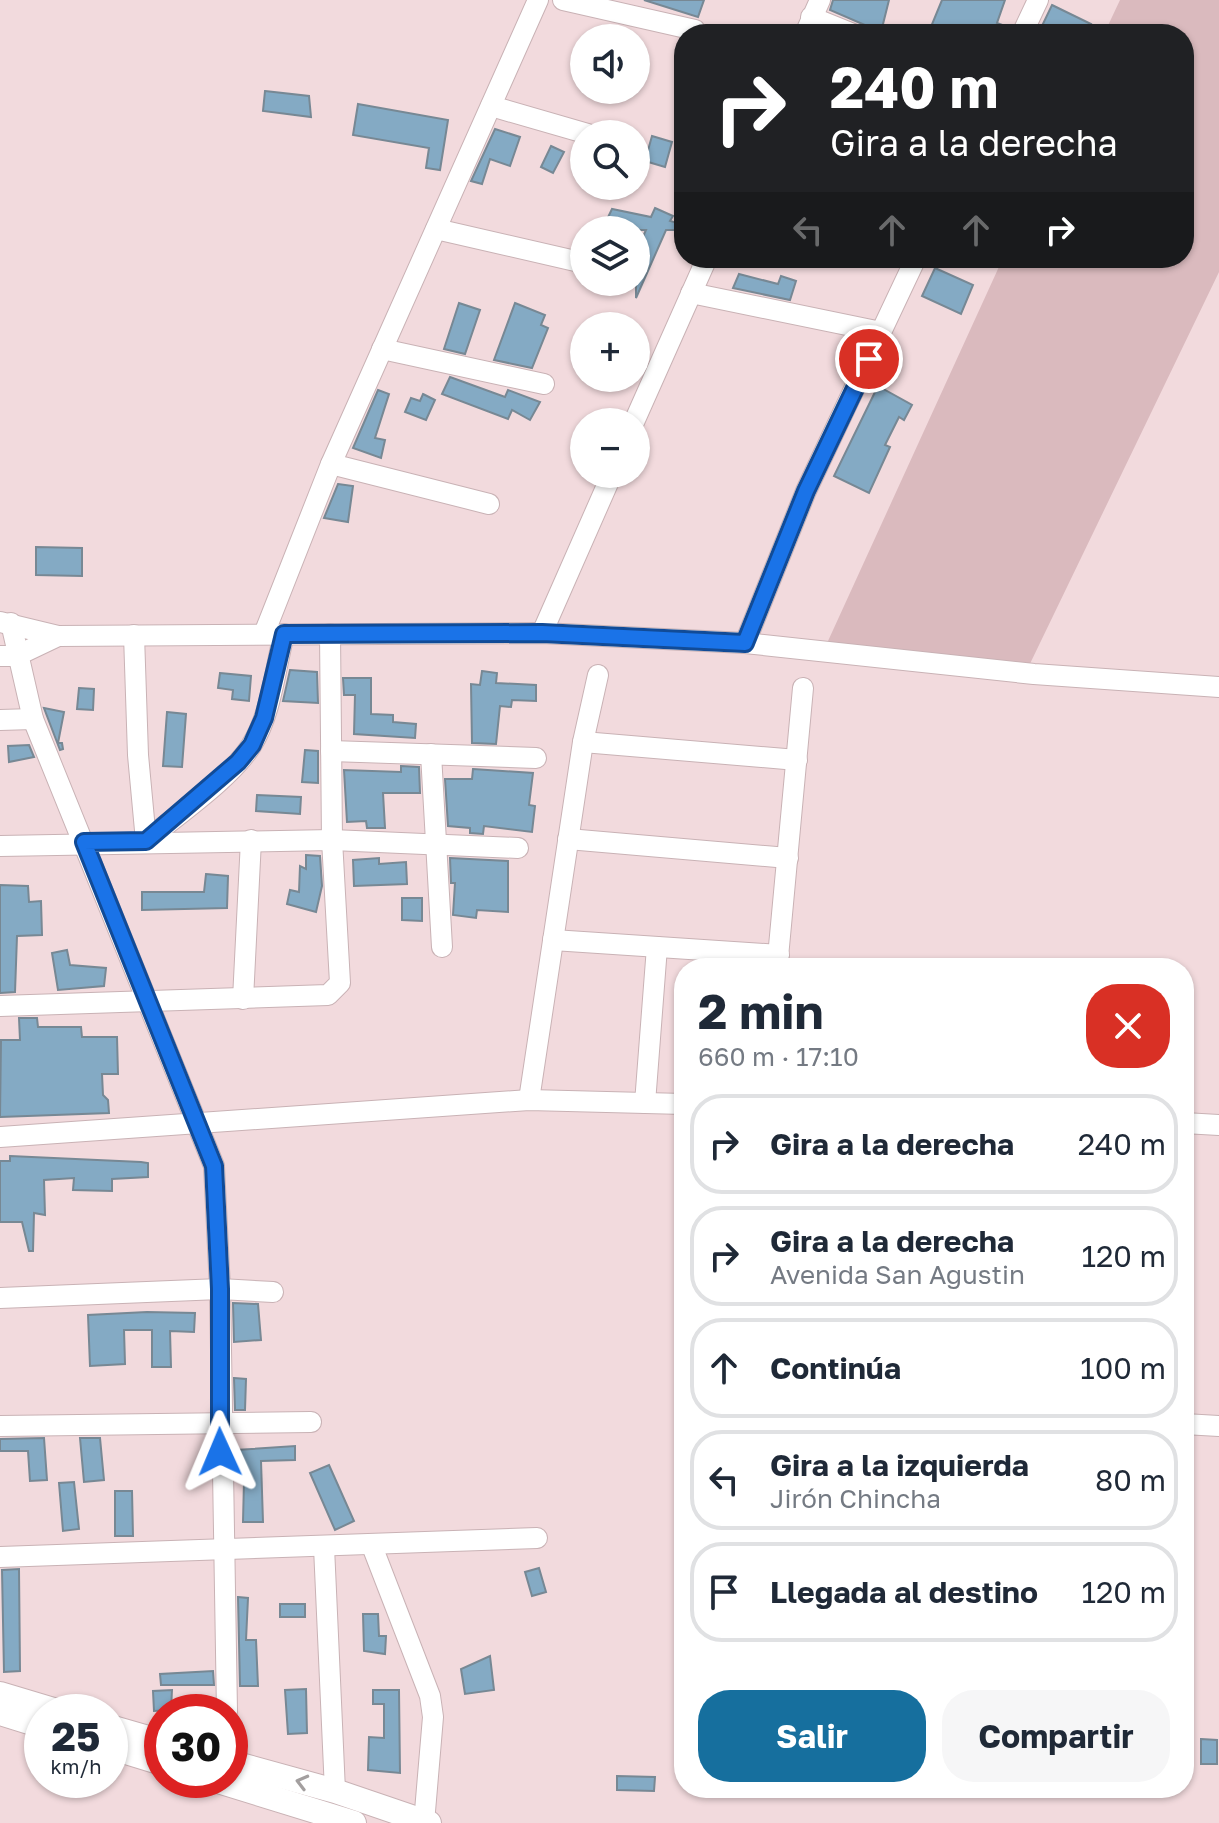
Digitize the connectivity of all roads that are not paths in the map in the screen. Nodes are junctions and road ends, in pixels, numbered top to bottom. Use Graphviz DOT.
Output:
graph roads {
  1 [pos="538,0"];
  2 [pos="563,0"];
  3 [pos="1038,0"];
  4 [pos="1027,24"];
  5 [pos="674,25"];
  6 [pos="491,106"];
  7 [pos="570,129"];
  8 [pos="436,229"];
  9 [pos="570,260"];
  10 [pos="702,268"];
  11 [pos="911,268"];
  12 [pos="691,293"];
  13 [pos="881,332"];
  14 [pos="382,349"];
  15 [pos="544,384"];
  16 [pos="640,408"];
  17 [pos="331,464"];
  18 [pos="606,488"];
  19 [pos="489,504"];
  20 [pos="6,623"];
  21 [pos="542,633"];
  22 [pos="274,634"];
  23 [pos="330,634"];
  24 [pos="134,635"];
  25 [pos="58,636"];
  26 [pos="745,643"];
  27 [pos="8,656"];
  28 [pos="598,675"];
  29 [pos="1219,687"];
  30 [pos="803,688"];
  31 [pos="33,719"];
  32 [pos="0,720"];
  33 [pos="583,742"];
  34 [pos="331,751"];
  35 [pos="431,754"];
  36 [pos="536,758"];
  37 [pos="797,760"];
  38 [pos="568,839"];
  39 [pos="251,840"];
  40 [pos="332,840"];
  41 [pos="146,841"];
  42 [pos="84,842"];
  43 [pos="436,843"];
  44 [pos="0,846"];
  45 [pos="518,848"];
  46 [pos="788,858"];
  47 [pos="553,940"];
  48 [pos="442,947"];
  49 [pos="657,947"];
  50 [pos="746,958"];
  51 [pos="778,958"];
  52 [pos="243,999"];
  53 [pos="147,1003"];
  54 [pos="0,1006"];
  55 [pos="529,1100"];
  56 [pos="645,1103"];
  57 [pos="674,1104"];
  58 [pos="1194,1124"];
  59 [pos="198,1125"];
  60 [pos="1219,1125"];
  61 [pos="0,1137"];
  62 [pos="220,1289"];
  63 [pos="273,1292"];
  64 [pos="0,1298"];
  65 [pos="220,1420"];
  66 [pos="311,1422"];
  67 [pos="1194,1425"];
  68 [pos="0,1426"];
  69 [pos="1219,1426"];
  70 [pos="537,1538"];
  71 [pos="372,1546"];
  72 [pos="324,1547"];
  73 [pos="222,1548"];
  74 [pos="0,1557"];
  75 [pos="0,1694"];
  76 [pos="226,1694"];
  77 [pos="24,1701"];
  78 [pos="0,1713"];
  79 [pos="24,1720"];
  80 [pos="248,1779"];
  81 [pos="248,1785"];
  82 [pos="335,1791"];
  83 [pos="426,1822"];
  84 [pos="354,1823"];
  1 -- 6 [label="street"];
  2 -- 5 [label="street"];
  3 -- 4 [label="street"];
  6 -- 7 [label="street"];
  6 -- 8 [label="street"];
  8 -- 9 [label="street"];
  8 -- 14 [label="street"];
  10 -- 12 [label="street"];
  11 -- 13 [label="street"];
  12 -- 13 [label="street"];
  12 -- 16 [label="street"];
  13 -- 26 [label="street"];
  14 -- 15 [label="street"];
  14 -- 17 [label="street"];
  17 -- 19 [label="street"];
  17 -- 22 [label="street"];
  18 -- 21 [label="street"];
  20 -- 25 [label="street"];
  20 -- 27 [label="street"];
  21 -- 23 [label="street"];
  21 -- 26 [label="street"];
  22 -- 23 [label="street"];
  22 -- 24 [label="street"];
  22 -- 41 [label="street"];
  23 -- 34 [label="street"];
  24 -- 25 [label="street"];
  24 -- 41 [label="street"];
  25 -- 27 [label="street"];
  26 -- 29 [label="street"];
  27 -- 31 [label="street"];
  28 -- 33 [label="street"];
  30 -- 37 [label="street"];
  31 -- 32 [label="street"];
  31 -- 42 [label="street"];
  33 -- 37 [label="street"];
  33 -- 38 [label="street"];
  34 -- 35 [label="street"];
  34 -- 40 [label="street"];
  35 -- 36 [label="street"];
  35 -- 43 [label="street"];
  37 -- 46 [label="street"];
  38 -- 46 [label="street"];
  38 -- 47 [label="street"];
  39 -- 40 [label="street"];
  39 -- 41 [label="street"];
  39 -- 52 [label="street"];
  40 -- 43 [label="street"];
  40 -- 52 [label="street"];
  41 -- 42 [label="street"];
  42 -- 44 [label="street"];
  42 -- 53 [label="street"];
  43 -- 45 [label="street"];
  43 -- 48 [label="street"];
  46 -- 51 [label="street"];
  47 -- 49 [label="street"];
  47 -- 55 [label="street"];
  49 -- 50 [label="street"];
  49 -- 56 [label="street"];
  52 -- 53 [label="street"];
  53 -- 54 [label="street"];
  53 -- 59 [label="street"];
  55 -- 56 [label="street"];
  55 -- 59 [label="street"];
  56 -- 57 [label="street"];
  58 -- 60 [label="street"];
  59 -- 61 [label="street"];
  59 -- 62 [label="street"];
  62 -- 63 [label="street"];
  62 -- 64 [label="street"];
  62 -- 65 [label="street"];
  65 -- 66 [label="street"];
  65 -- 68 [label="street"];
  65 -- 73 [label="street"];
  67 -- 69 [label="street"];
  70 -- 71 [label="street"];
  71 -- 72 [label="street"];
  71 -- 83 [label="street"];
  72 -- 73 [label="street"];
  72 -- 82 [label="street"];
  73 -- 74 [label="street"];
  73 -- 76 [label="street"];
  75 -- 77 [label="main road"];
  78 -- 79 [label="main road"];
  82 -- 80 [label="main road, one-way"];
  81 -- 84 [label="main road"];
  82 -- 83 [label="main road"];
}
